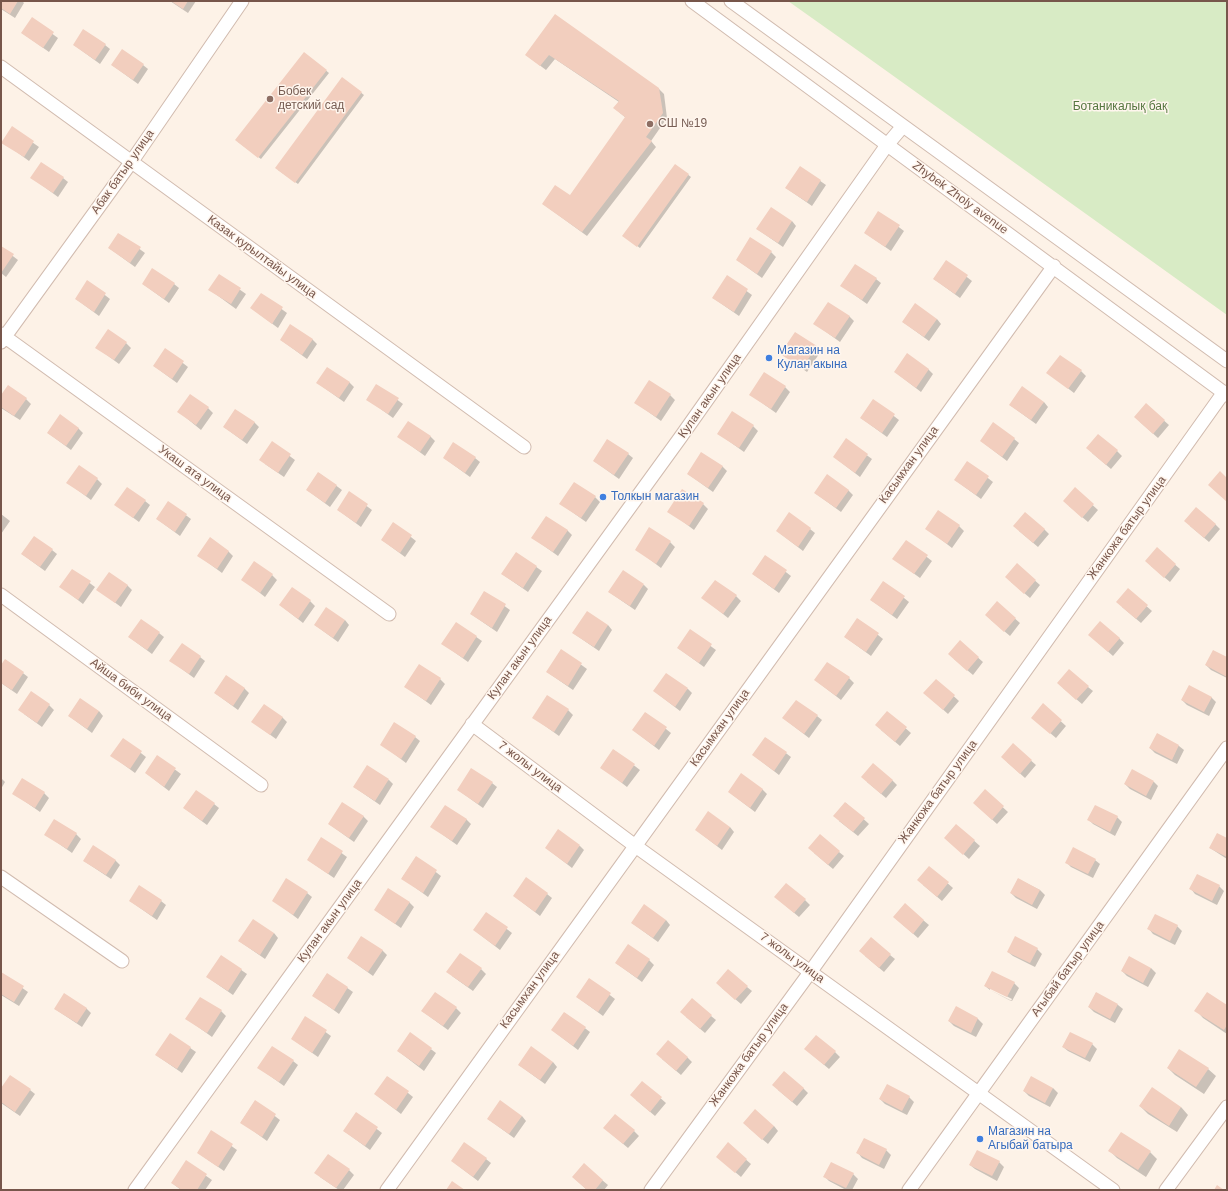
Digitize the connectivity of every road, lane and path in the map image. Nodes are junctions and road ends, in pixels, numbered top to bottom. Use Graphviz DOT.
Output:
graph roads {
  1 [pos="242,1"];
  2 [pos="692,1"];
  3 [pos="731,1"];
  4 [pos="1,67"];
  5 [pos="903,126"];
  6 [pos="887,145"];
  7 [pos="132,161"];
  8 [pos="1054,266"];
  9 [pos="2,338"];
  10 [pos="1227,361"];
  11 [pos="1225,394"];
  12 [pos="524,447"];
  13 [pos="1,595"];
  14 [pos="389,614"];
  15 [pos="472,724"];
  16 [pos="1227,748"];
  17 [pos="261,785"];
  18 [pos="634,845"];
  19 [pos="1,877"];
  20 [pos="122,961"];
  21 [pos="811,971"];
  22 [pos="978,1093"];
  23 [pos="1227,1107"];
  24 [pos="135,1190"];
  25 [pos="387,1190"];
  26 [pos="651,1190"];
  27 [pos="909,1190"];
  28 [pos="1113,1190"];
  29 [pos="1166,1190"];
  1 -- 7 [label="street, Абак батыр улица"];
  2 -- 6 [label="street, Zhybek Zholy avenue"];
  3 -- 5 [label="street, Zhybek Zholy avenue"];
  4 -- 7 [label="street, Казак курылтайы улица"];
  5 -- 6 [label="street, Кулан акын улица"];
  5 -- 10 [label="street, Zhybek Zholy avenue"];
  6 -- 8 [label="street, Zhybek Zholy avenue"];
  6 -- 15 [label="street, Кулан акын улица"];
  7 -- 9 [label="street, Абак батыр улица"];
  7 -- 12 [label="street, Казак курылтайы улица"];
  8 -- 11 [label="street, Zhybek Zholy avenue"];
  8 -- 18 [label="street, Касымхан улица"];
  9 -- 14 [label="street, Укаш ата улица"];
  11 -- 21 [label="street, Жанкожа батыр улица"];
  13 -- 17 [label="street, Айша биби улица"];
  15 -- 18 [label="street, 7 жолы улица"];
  15 -- 24 [label="street, Кулан акын улица"];
  16 -- 22 [label="street, Агыбай батыр улица"];
  18 -- 21 [label="street, 7 жолы улица"];
  18 -- 25 [label="street, Касымхан улица"];
  19 -- 20 [label="street"];
  21 -- 22 [label="street, 7 жолы улица"];
  21 -- 26 [label="street, Жанкожа батыр улица"];
  22 -- 27 [label="street, Агыбай батыр улица"];
  22 -- 28 [label="street, 7 жолы улица"];
  23 -- 29 [label="street"];
}
